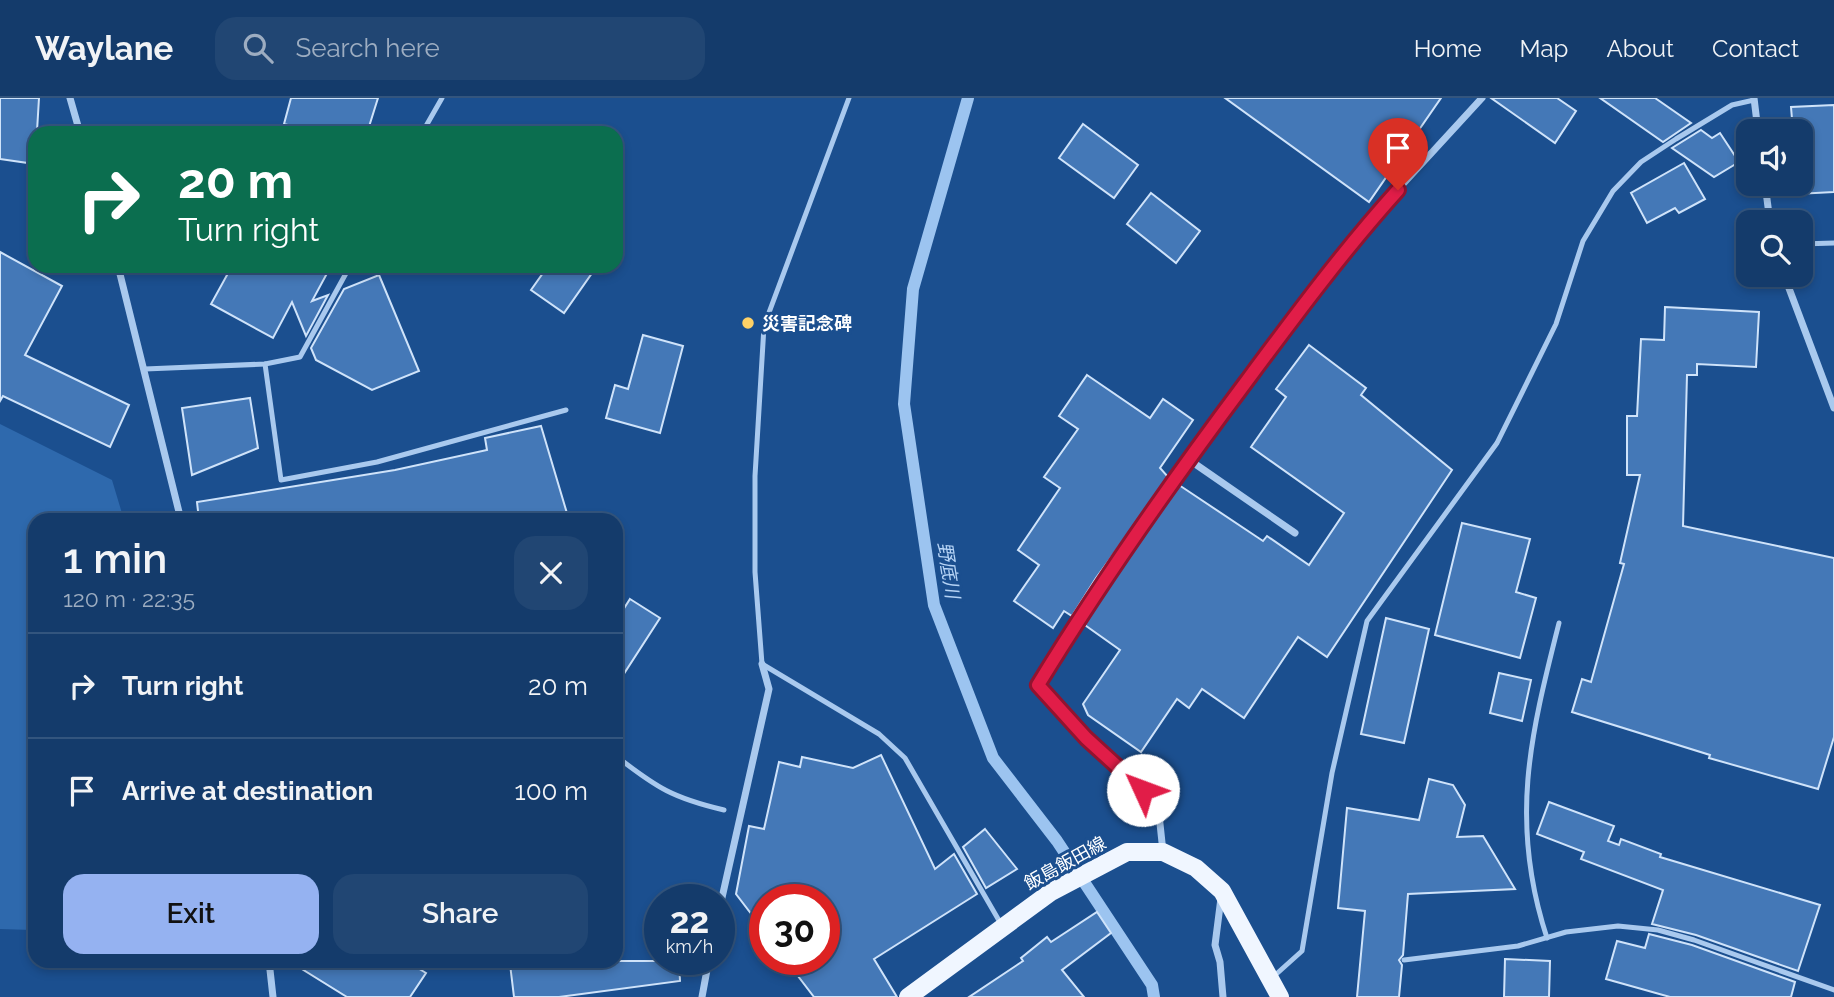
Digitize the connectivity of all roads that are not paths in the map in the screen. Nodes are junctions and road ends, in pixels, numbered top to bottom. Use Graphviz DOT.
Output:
graph roads {
  1 [pos="70,98"];
  2 [pos="442,98"];
  3 [pos="849,98"];
  4 [pos="1482,98"];
  5 [pos="1754,99"];
  6 [pos="1756,119"];
  7 [pos="78,126"];
  8 [pos="426,126"];
  9 [pos="1813,243"];
  10 [pos="1834,243"];
  11 [pos="120,273"];
  12 [pos="346,273"];
  13 [pos="1789,287"];
  14 [pos="265,364"];
  15 [pos="145,369"];
  16 [pos="1834,408"];
  17 [pos="566,410"];
  18 [pos="1188,459"];
  19 [pos="179,513"];
  20 [pos="1296,533"];
  21 [pos="1559,623"];
  22 [pos="762,664"];
  23 [pos="623,761"];
  24 [pos="724,810"];
  25 [pos="1163,852"];
  26 [pos="725,884"];
  27 [pos="1222,891"];
  28 [pos="1002,926"];
  29 [pos="1547,938"];
  30 [pos="1404,960"];
  31 [pos="270,968"];
  32 [pos="706,975"];
  33 [pos="1270,979"];
  34 [pos="1834,990"];
  35 [pos="273,997"];
  36 [pos="702,997"];
  37 [pos="908,997"];
  38 [pos="1223,997"];
  39 [pos="1280,997"];
  1 -- 7 [label="street"];
  2 -- 8 [label="lane"];
  3 -- 22 [label="lane"];
  4 -- 18 [label="street"];
  5 -- 6 [label="street"];
  5 -- 33 [label="lane"];
  9 -- 10 [label="lane"];
  11 -- 15 [label="street"];
  12 -- 14 [label="lane"];
  13 -- 16 [label="street"];
  14 -- 15 [label="lane"];
  14 -- 17 [label="lane"];
  15 -- 19 [label="street"];
  18 -- 20 [label="street"];
  18 -- 25 [label="street"];
  21 -- 29 [label="lane"];
  22 -- 26 [label="street"];
  22 -- 28 [label="lane"];
  23 -- 24 [label="lane"];
  25 -- 27 [label="main road, 飯島飯田線"];
  25 -- 28 [label="main road, 飯島飯田線"];
  27 -- 33 [label="main road, 飯島飯田線"];
  27 -- 38 [label="street"];
  28 -- 37 [label="main road, 飯島飯田線"];
  29 -- 30 [label="lane"];
  29 -- 34 [label="lane"];
  31 -- 35 [label="street"];
  32 -- 36 [label="street"];
  33 -- 39 [label="main road, 飯島飯田線"];
}
